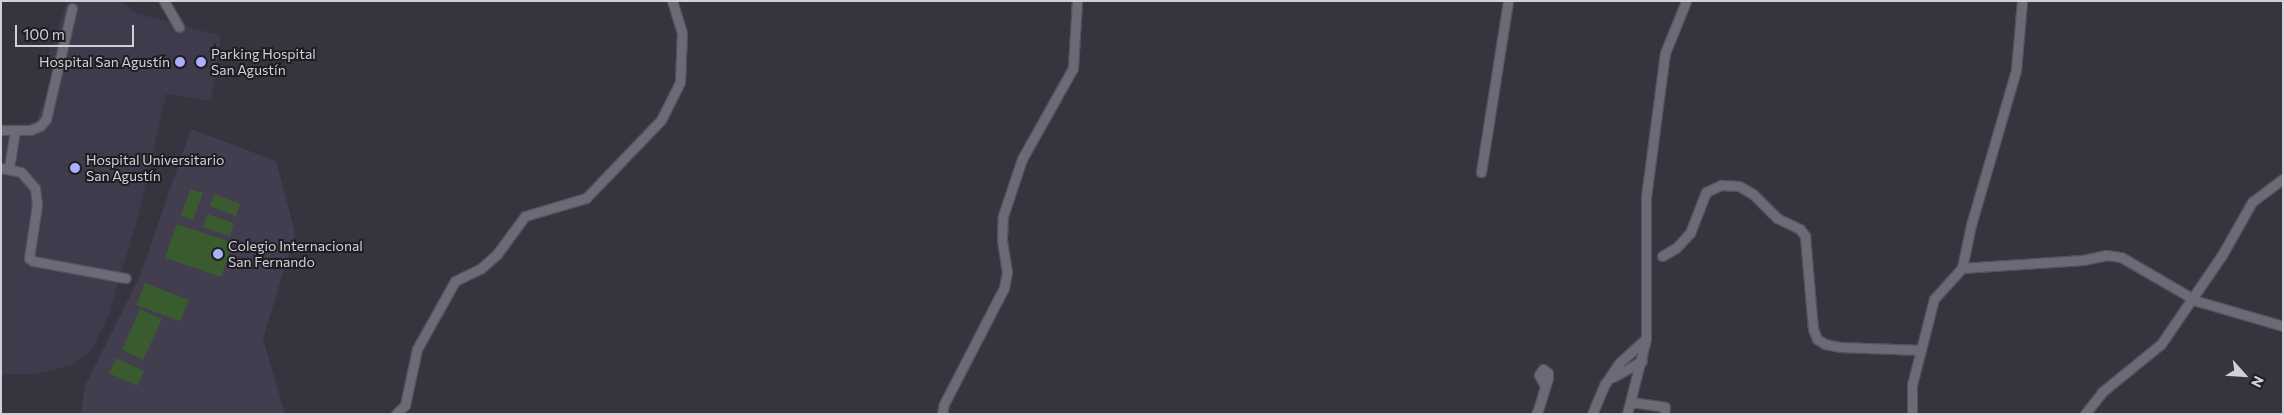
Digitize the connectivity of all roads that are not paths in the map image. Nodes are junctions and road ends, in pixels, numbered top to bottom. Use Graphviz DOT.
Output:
graph roads {
  1 [pos="164,1"];
  2 [pos="672,1"];
  3 [pos="1078,1"];
  4 [pos="1508,1"];
  5 [pos="1686,1"];
  6 [pos="2022,1"];
  7 [pos="72,8"];
  8 [pos="179,27"];
  9 [pos="1,130"];
  10 [pos="15,131"];
  11 [pos="5,168"];
  12 [pos="1481,172"];
  13 [pos="2283,179"];
  14 [pos="1662,256"];
  15 [pos="1962,268"];
  16 [pos="125,278"];
  17 [pos="2193,296"];
  18 [pos="2283,326"];
  19 [pos="1646,339"];
  20 [pos="1920,350"];
  21 [pos="1642,361"];
  22 [pos="1622,363"];
  23 [pos="1636,384"];
  24 [pos="1545,386"];
  25 [pos="1631,402"];
  26 [pos="396,414"];
  27 [pos="942,414"];
  28 [pos="1536,414"];
  29 [pos="1592,414"];
  30 [pos="1627,414"];
  31 [pos="1664,414"];
  32 [pos="1912,414"];
  33 [pos="2085,414"];
  1 -- 8 [label="street"];
  2 -- 26 [label="street"];
  3 -- 27 [label="street"];
  4 -- 12 [label="street"];
  5 -- 19 [label="street"];
  6 -- 15 [label="street"];
  7 -- 10 [label="street"];
  9 -- 10 [label="street"];
  10 -- 11 [label="street"];
  11 -- 16 [label="street"];
  13 -- 17 [label="street"];
  14 -- 20 [label="street"];
  15 -- 17 [label="street"];
  15 -- 20 [label="street"];
  17 -- 18 [label="street"];
  17 -- 33 [label="street"];
  19 -- 21 [label="street"];
  19 -- 22 [label="street"];
  20 -- 32 [label="street"];
  21 -- 22 [label="street"];
  21 -- 23 [label="street"];
  22 -- 23 [label="street"];
  22 -- 29 [label="street"];
  23 -- 25 [label="street"];
  24 -- 28 [label="street"];
  25 -- 30 [label="street"];
  25 -- 31 [label="street"];
}
